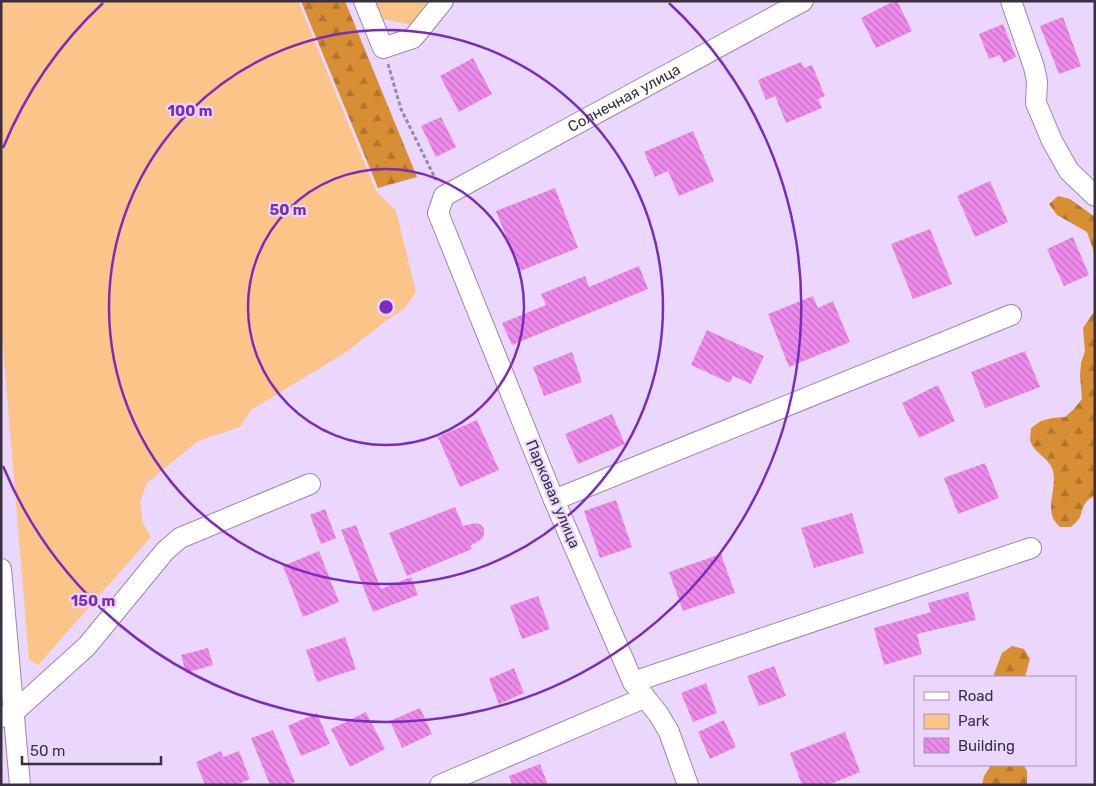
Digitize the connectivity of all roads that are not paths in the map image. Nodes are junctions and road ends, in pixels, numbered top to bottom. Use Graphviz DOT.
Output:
graph roads {
  1 [pos="364,1"];
  2 [pos="443,1"];
  3 [pos="803,1"];
  4 [pos="1012,1"];
  5 [pos="444,196"];
  6 [pos="1095,196"];
  7 [pos="1011,315"];
  8 [pos="310,484"];
  9 [pos="554,500"];
  10 [pos="1031,548"];
  11 [pos="1,569"];
  12 [pos="639,690"];
  13 [pos="7,715"];
  14 [pos="20,785"];
  15 [pos="440,785"];
  16 [pos="688,785"];
  1 -- 2 [label="street"];
  3 -- 5 [label="street, Солнечная улица"];
  4 -- 6 [label="street"];
  5 -- 9 [label="street, Парковая улица"];
  7 -- 9 [label="street"];
  8 -- 13 [label="street"];
  9 -- 12 [label="street, Парковая улица"];
  10 -- 12 [label="street"];
  11 -- 13 [label="street"];
  12 -- 15 [label="street"];
  12 -- 16 [label="street, Парковая улица"];
  13 -- 14 [label="street"];
}
